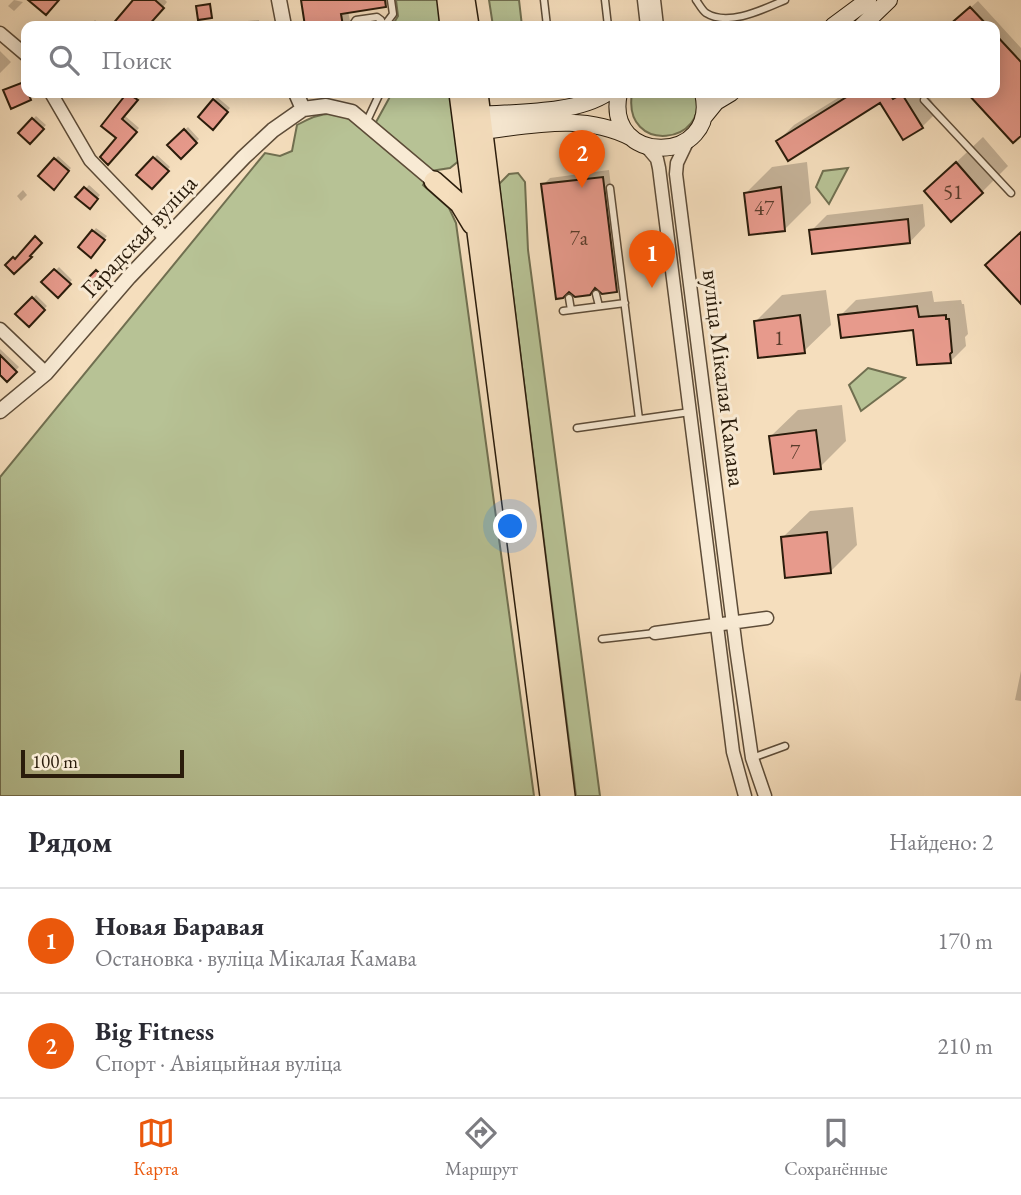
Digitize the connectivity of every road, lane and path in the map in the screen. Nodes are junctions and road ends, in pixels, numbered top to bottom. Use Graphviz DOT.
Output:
graph roads {
  1 [pos="279,0"];
  2 [pos="391,0"];
  3 [pos="447,0"];
  4 [pos="465,0"];
  5 [pos="544,0"];
  6 [pos="605,0"];
  7 [pos="644,0"];
  8 [pos="654,0"];
  9 [pos="696,0"];
  10 [pos="785,0"];
  11 [pos="868,0"];
  12 [pos="890,0"];
  13 [pos="283,21"];
  14 [pos="355,21"];
  15 [pos="382,21"];
  16 [pos="388,21"];
  17 [pos="449,21"];
  18 [pos="468,21"];
  19 [pos="546,21"];
  20 [pos="607,21"];
  21 [pos="646,21"];
  22 [pos="656,21"];
  23 [pos="840,21"];
  24 [pos="867,21"];
  25 [pos="0,33"];
  26 [pos="21,51"];
  27 [pos="54,98"];
  28 [pos="298,98"];
  29 [pos="375,98"];
  30 [pos="462,98"];
  31 [pos="478,98"];
  32 [pos="598,98"];
  33 [pos="618,98"];
  34 [pos="704,98"];
  35 [pos="723,98"];
  36 [pos="924,100"];
  37 [pos="303,109"];
  38 [pos="703,118"];
  39 [pos="366,123"];
  40 [pos="476,124"];
  41 [pos="688,140"];
  42 [pos="639,142"];
  43 [pos="467,153"];
  44 [pos="434,181"];
  45 [pos="610,188"];
  46 [pos="1011,193"];
  47 [pos="477,234"];
  48 [pos="166,239"];
  49 [pos="596,294"];
  50 [pos="569,298"];
  51 [pos="625,303"];
  52 [pos="598,306"];
  53 [pos="571,310"];
  54 [pos="563,311"];
  55 [pos="0,329"];
  56 [pos="46,373"];
  57 [pos="0,411"];
  58 [pos="690,412"];
  59 [pos="639,419"];
  60 [pos="577,428"];
  61 [pos="767,618"];
  62 [pos="733,623"];
  63 [pos="717,625"];
  64 [pos="655,633"];
  65 [pos="602,639"];
  66 [pos="785,746"];
  67 [pos="752,758"];
  68 [pos="550,796"];
  69 [pos="565,796"];
  70 [pos="745,796"];
  71 [pos="765,796"];
  1 -- 13 [label="street"];
  2 -- 16 [label="lane"];
  3 -- 17 [label="main road"];
  4 -- 18 [label="main road"];
  5 -- 19 [label="lane"];
  6 -- 20 [label="lane"];
  7 -- 21 [label="street"];
  8 -- 22 [label="street"];
  9 -- 10 [label="lane"];
  11 -- 23 [label="main road"];
  12 -- 24 [label="main road"];
  14 -- 15 [label="lane"];
  25 -- 26 [label="street"];
  27 -- 48 [label="street"];
  28 -- 37 [label="street"];
  29 -- 39 [label="lane"];
  30 -- 40 [label="main road"];
  31 -- 40 [label="main road"];
  32 -- 40 [label="main road"];
  33 -- 42 [label="main road"];
  34 -- 38 [label="main road"];
  35 -- 38 [label="main road"];
  36 -- 46 [label="lane"];
  37 -- 39 [label="street"];
  37 -- 48 [label="street, Гарадская вуліца"];
  38 -- 41 [label="main road"];
  39 -- 44 [label="street"];
  40 -- 42 [label="main road"];
  40 -- 43 [label="main road"];
  40 -- 69 [label="main road"];
  41 -- 42 [label="main road"];
  41 -- 62 [label="street, вуліца Мікалая Камава"];
  42 -- 58 [label="street, вуліца Мікалая Камава"];
  43 -- 44 [label="main road"];
  43 -- 47 [label="main road"];
  44 -- 47 [label="main road"];
  45 -- 51 [label="lane"];
  47 -- 68 [label="main road"];
  48 -- 56 [label="street, Гарадская вуліца"];
  49 -- 52 [label="lane"];
  50 -- 53 [label="lane"];
  51 -- 52 [label="lane"];
  51 -- 59 [label="lane"];
  52 -- 53 [label="lane"];
  53 -- 54 [label="lane"];
  55 -- 56 [label="street"];
  56 -- 57 [label="street, Гарадская вуліца"];
  58 -- 59 [label="lane"];
  58 -- 63 [label="street, вуліца Мікалая Камава"];
  59 -- 60 [label="lane"];
  61 -- 62 [label="street"];
  62 -- 63 [label="street"];
  62 -- 67 [label="street, вуліца Мікалая Камава"];
  63 -- 64 [label="street"];
  63 -- 70 [label="street, вуліца Мікалая Камава"];
  64 -- 65 [label="lane"];
  66 -- 67 [label="lane"];
  67 -- 71 [label="street, вуліца Мікалая Камава"];
}
